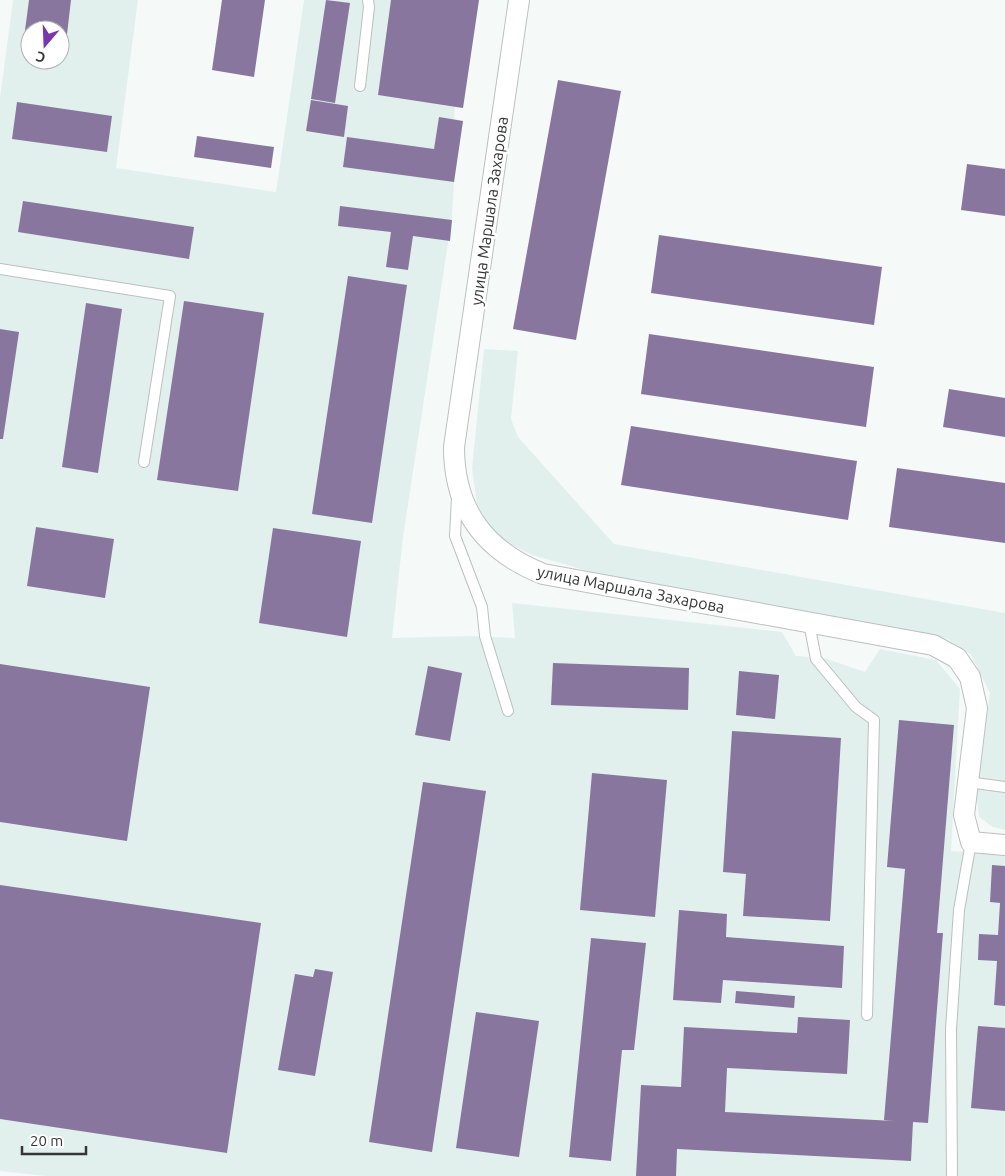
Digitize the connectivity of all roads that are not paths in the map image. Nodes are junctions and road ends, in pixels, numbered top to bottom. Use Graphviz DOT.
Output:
graph roads {
  1 [pos="368,0"];
  2 [pos="519,0"];
  3 [pos="360,86"];
  4 [pos="0,269"];
  5 [pos="144,462"];
  6 [pos="457,481"];
  7 [pos="809,623"];
  8 [pos="508,711"];
  9 [pos="968,782"];
  10 [pos="1005,787"];
  11 [pos="971,842"];
  12 [pos="1005,845"];
  13 [pos="867,1014"];
  14 [pos="952,1176"];
  1 -- 3 [label="lane"];
  2 -- 6 [label="street, улица Маршала Захарова"];
  4 -- 5 [label="lane"];
  6 -- 7 [label="street, улица Маршала Захарова"];
  6 -- 8 [label="lane"];
  7 -- 9 [label="street, улица Маршала Захарова"];
  7 -- 13 [label="lane"];
  9 -- 10 [label="lane"];
  9 -- 11 [label="street, улица Маршала Захарова"];
  11 -- 12 [label="street"];
  11 -- 14 [label="lane"];
}
